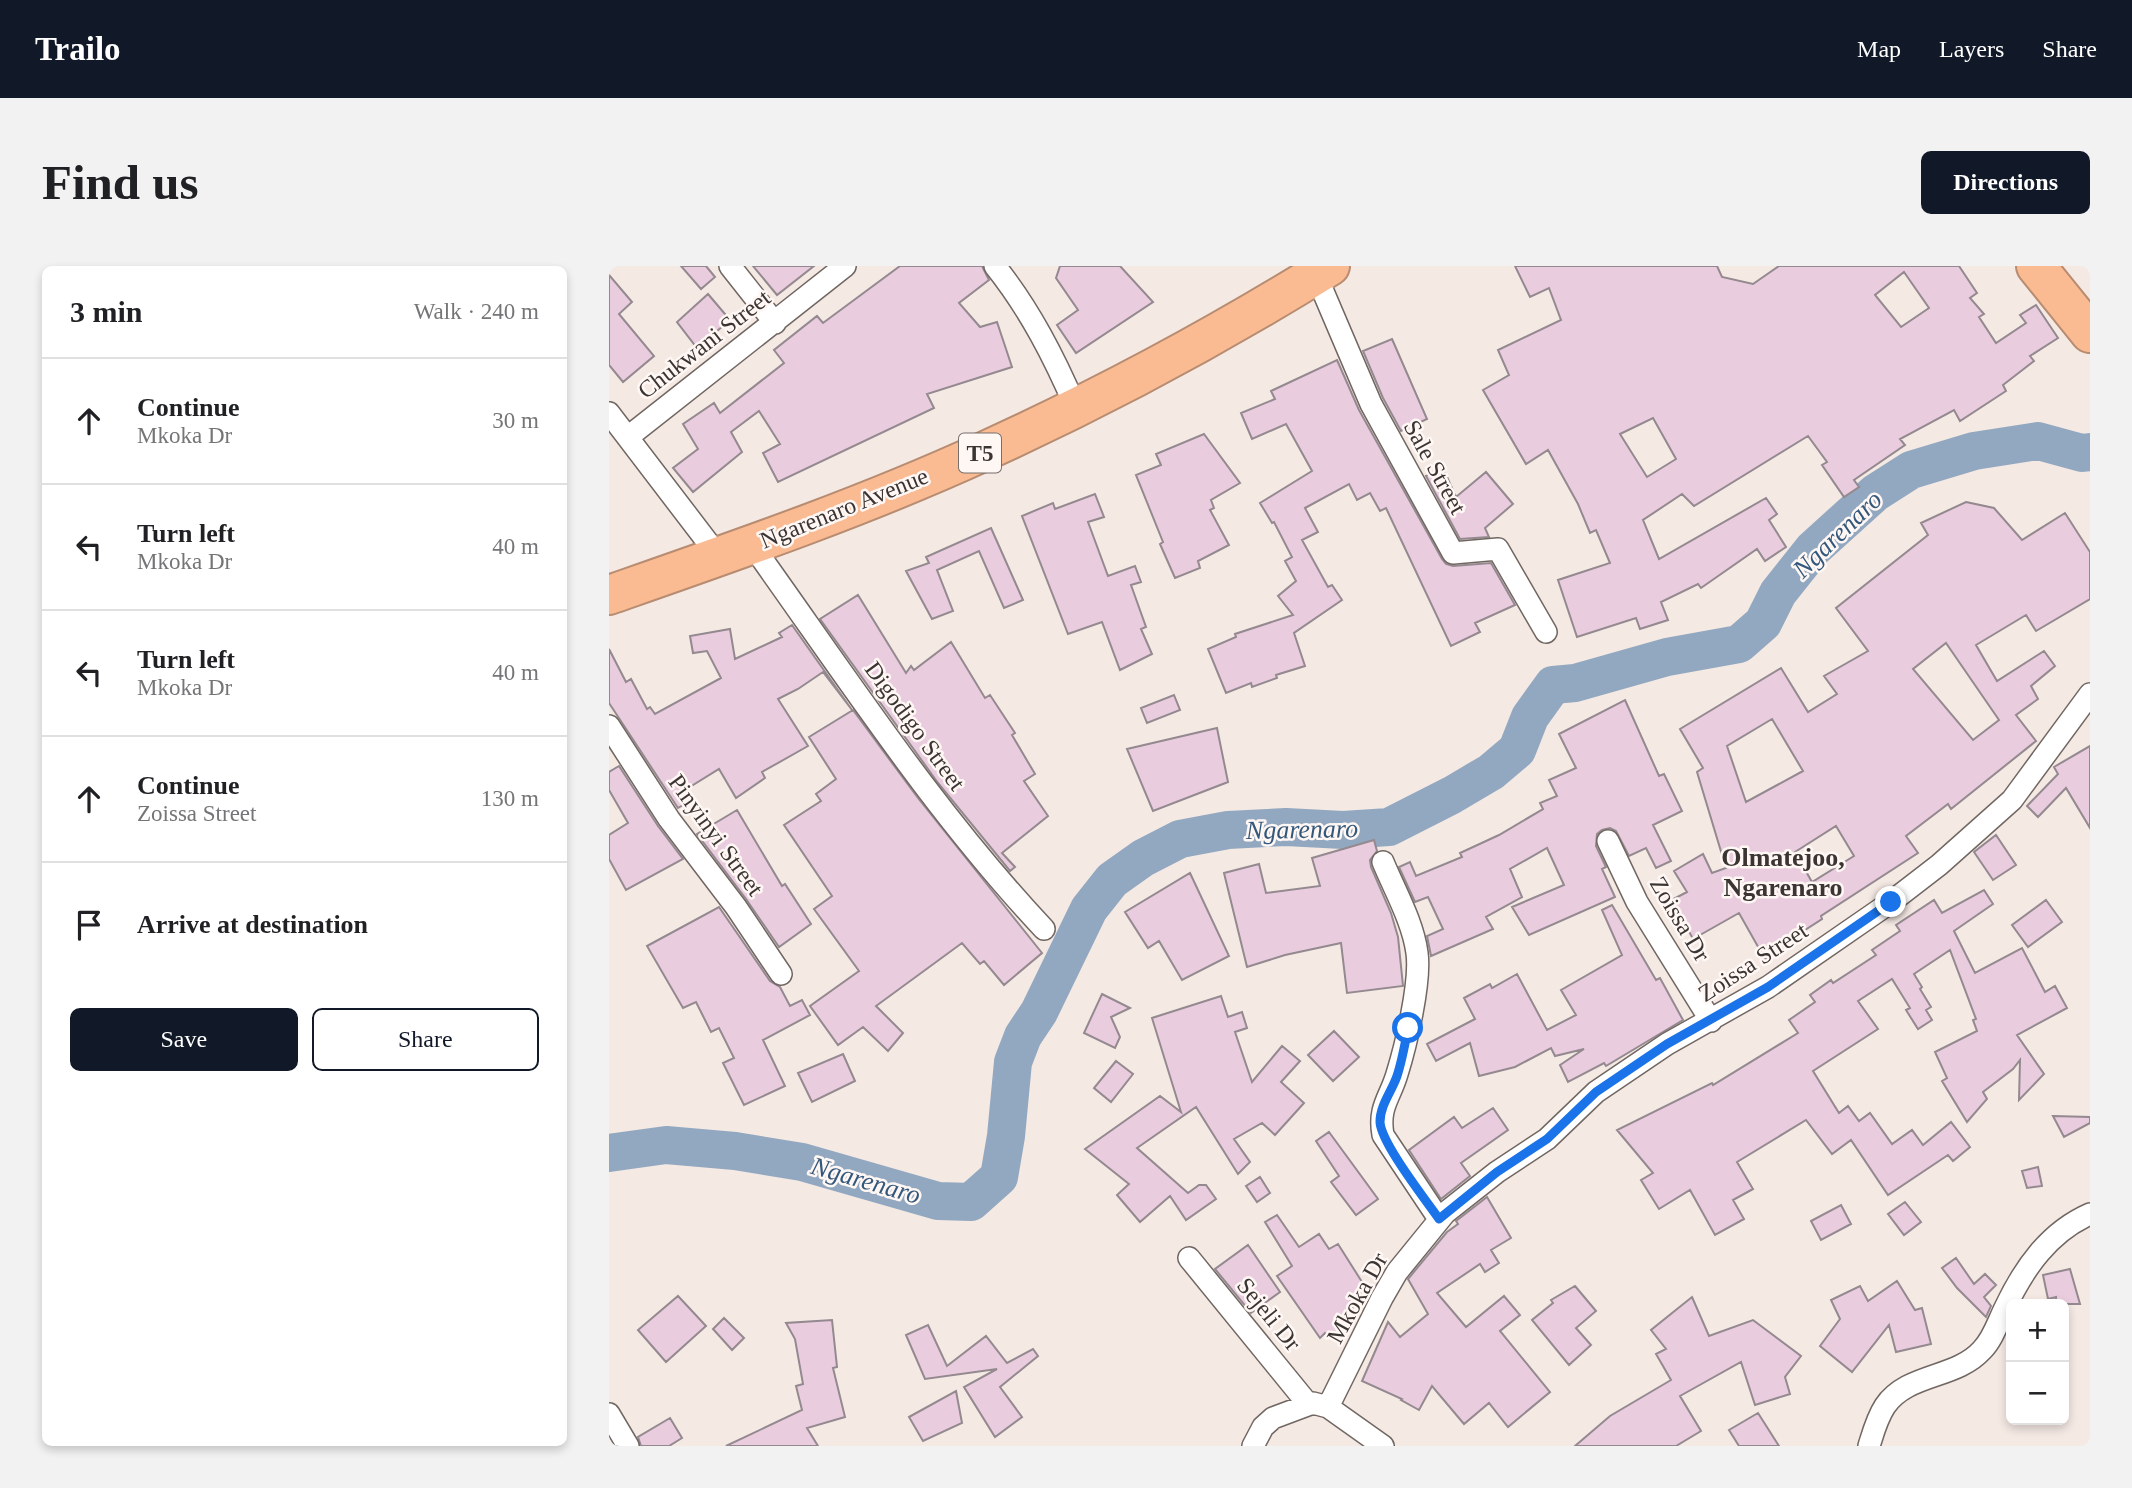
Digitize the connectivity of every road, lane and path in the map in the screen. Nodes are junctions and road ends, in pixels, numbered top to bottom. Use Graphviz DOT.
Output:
graph roads {
  1 [pos="730,266"];
  2 [pos="845,266"];
  3 [pos="995,266"];
  4 [pos="2036,266"];
  5 [pos="1323,270"];
  6 [pos="775,323"];
  7 [pos="2090,333"];
  8 [pos="1076,408"];
  9 [pos="609,413"];
  10 [pos="628,437"];
  11 [pos="736,551"];
  12 [pos="609,595"];
  13 [pos="1546,632"];
  14 [pos="2090,694"];
  15 [pos="609,726"];
  16 [pos="1608,841"];
  17 [pos="1383,862"];
  18 [pos="1044,929"];
  19 [pos="781,974"];
  20 [pos="1711,1021"];
  21 [pos="1547,1139"];
  22 [pos="2090,1214"];
  23 [pos="1439,1219"];
  24 [pos="1189,1258"];
  25 [pos="1318,1405"];
  26 [pos="609,1414"];
  27 [pos="628,1446"];
  28 [pos="1253,1446"];
  29 [pos="1383,1446"];
  30 [pos="1869,1446"];
  1 -- 6 [label="street"];
  2 -- 6 [label="street, Chukwani Street"];
  3 -- 8 [label="street"];
  4 -- 7 [label="highway"];
  5 -- 8 [label="highway, Ngarenaro Avenue / T5"];
  5 -- 13 [label="street, Sale Street"];
  6 -- 10 [label="street, Chukwani Street"];
  8 -- 11 [label="highway, Ngarenaro Avenue / T5"];
  9 -- 10 [label="street, Digodigo Street"];
  10 -- 11 [label="street, Digodigo Street"];
  11 -- 12 [label="highway, Ngarenaro Avenue / T5"];
  11 -- 18 [label="street, Digodigo Street"];
  14 -- 20 [label="street, Zoissa Street"];
  15 -- 19 [label="street, Pinyinyi Street"];
  16 -- 20 [label="street, Zoissa Dr"];
  17 -- 23 [label="street"];
  20 -- 21 [label="street, Zoissa Street"];
  21 -- 23 [label="street, Mkoka Dr"];
  22 -- 30 [label="street"];
  23 -- 25 [label="street, Mkoka Dr"];
  24 -- 25 [label="street, Sejeli Dr"];
  25 -- 28 [label="street"];
  25 -- 29 [label="street, Sejeli Dr"];
  26 -- 27 [label="street"];
}
